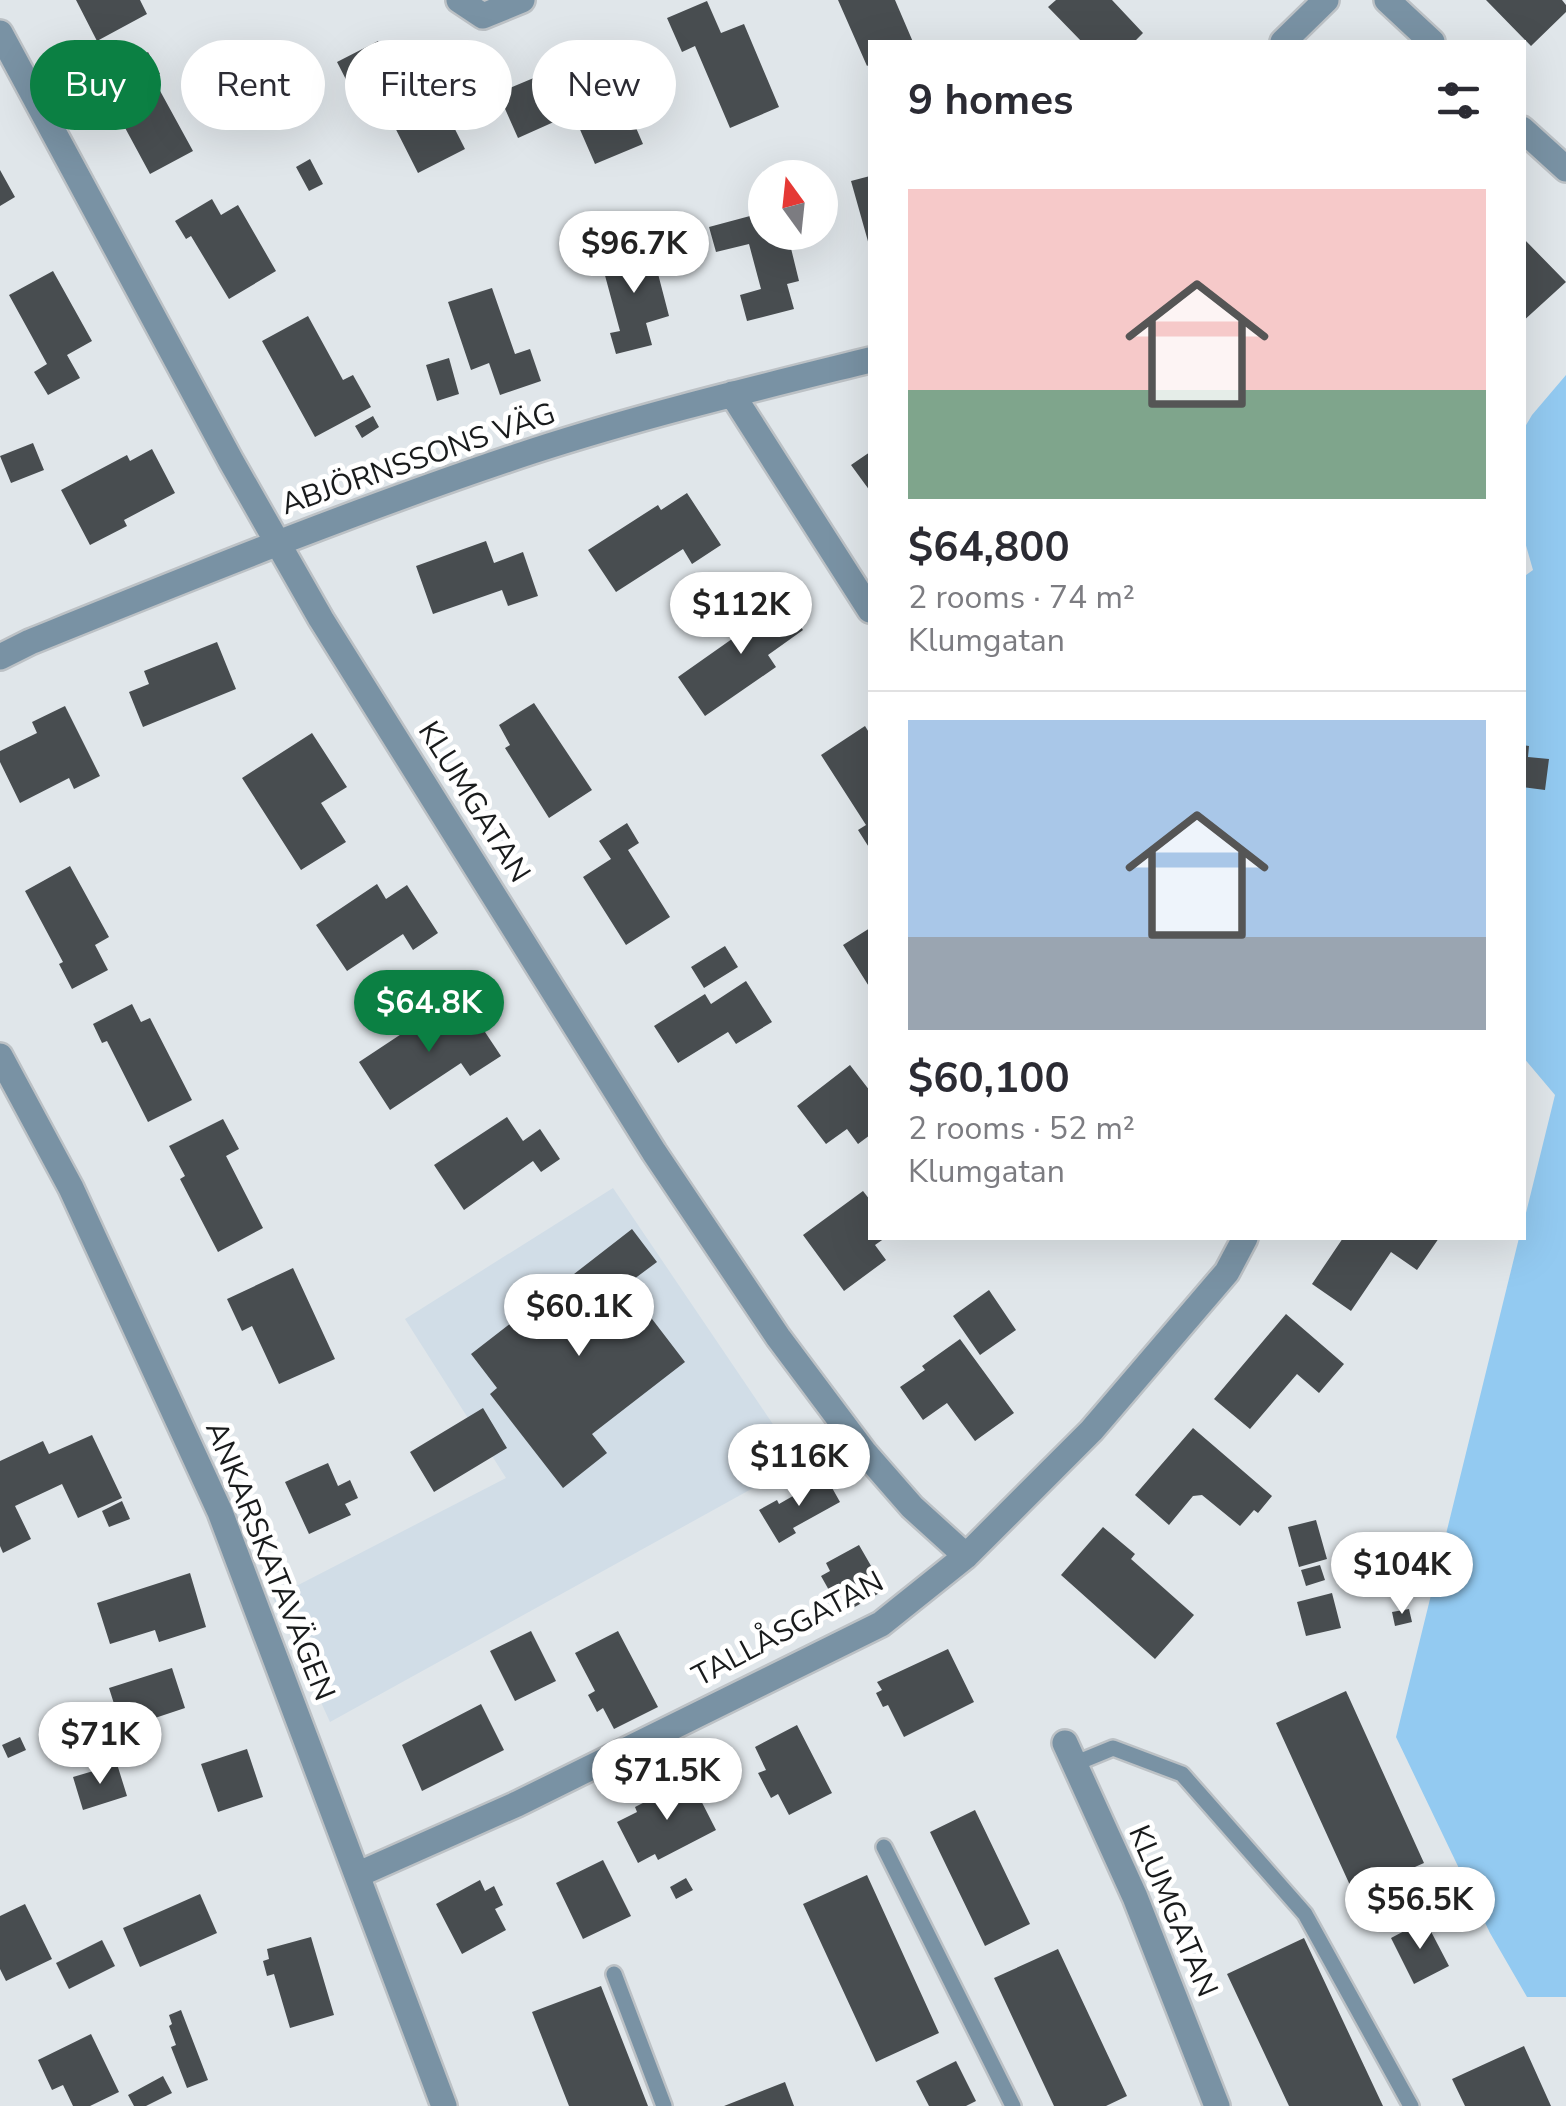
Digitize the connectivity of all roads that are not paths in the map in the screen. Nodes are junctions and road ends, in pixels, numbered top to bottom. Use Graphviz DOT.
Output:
graph roads {
  1 [pos="459,0"];
  2 [pos="522,0"];
  3 [pos="1326,0"];
  4 [pos="1387,0"];
  5 [pos="0,33"];
  6 [pos="1285,40"];
  7 [pos="1430,40"];
  8 [pos="1526,133"];
  9 [pos="1566,169"];
  10 [pos="868,360"];
  11 [pos="732,394"];
  12 [pos="278,542"];
  13 [pos="868,607"];
  14 [pos="0,657"];
  15 [pos="0,1056"];
  16 [pos="1244,1240"];
  17 [pos="966,1556"];
  18 [pos="1070,1754"];
  19 [pos="884,1847"];
  20 [pos="357,1874"];
  21 [pos="614,1974"];
  22 [pos="444,2106"];
  23 [pos="664,2106"];
  24 [pos="1013,2106"];
  25 [pos="1217,2106"];
  26 [pos="1412,2106"];
  1 -- 2 [label="street"];
  3 -- 6 [label="street"];
  4 -- 7 [label="street"];
  5 -- 12 [label="street, KLUMGATAN"];
  8 -- 9 [label="street"];
  10 -- 11 [label="street, ABJÖRNSSONS VÄG"];
  11 -- 12 [label="street, ABJÖRNSSONS VÄG"];
  11 -- 13 [label="street"];
  12 -- 14 [label="street, ABJÖRNSSONS VÄG"];
  12 -- 17 [label="street, KLUMGATAN"];
  15 -- 20 [label="street, ANKARSKATAVÄGEN"];
  16 -- 17 [label="street, TALLÅSGATAN"];
  17 -- 20 [label="street, TALLÅSGATAN"];
  18 -- 25 [label="street, KLUMGATAN"];
  18 -- 26 [label="lane"];
  19 -- 24 [label="lane"];
  20 -- 22 [label="street, ANKARSKATAVÄGEN"];
  21 -- 23 [label="lane"];
}
